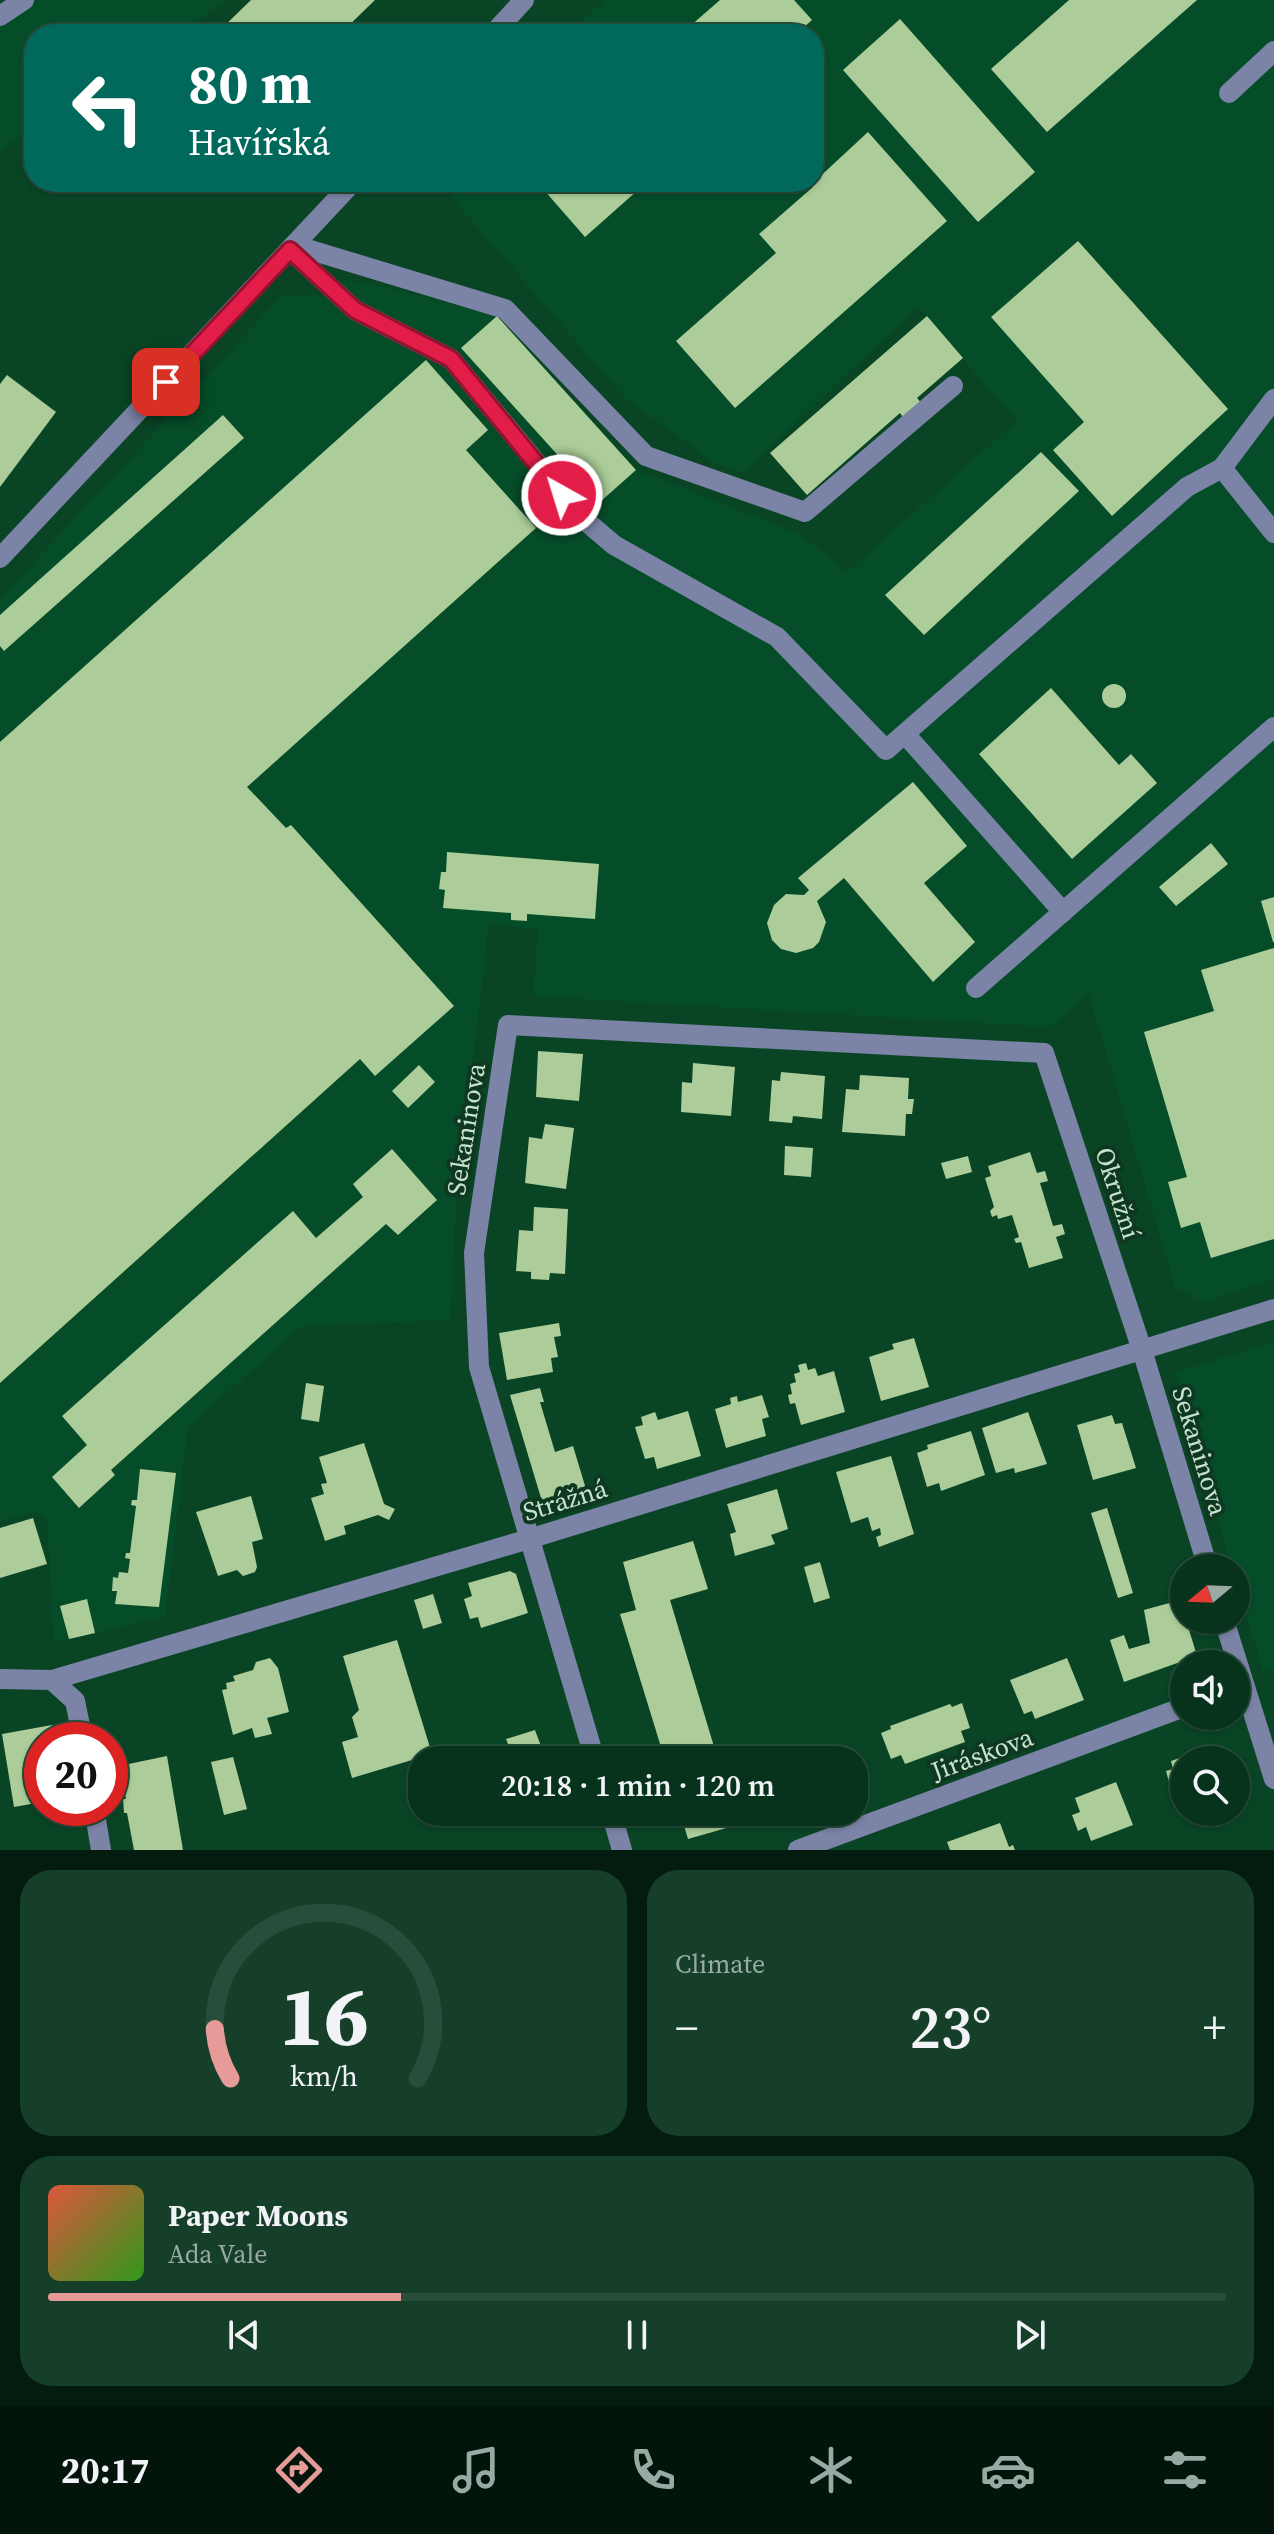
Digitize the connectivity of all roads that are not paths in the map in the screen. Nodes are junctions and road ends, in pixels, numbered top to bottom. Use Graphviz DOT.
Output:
graph roads {
  1 [pos="24,0"];
  2 [pos="524,0"];
  3 [pos="0,16"];
  4 [pos="502,24"];
  5 [pos="1274,51"];
  6 [pos="1229,93"];
  7 [pos="344,192"];
  8 [pos="292,248"];
  9 [pos="953,386"];
  10 [pos="1274,399"];
  11 [pos="1222,468"];
  12 [pos="1274,533"];
  13 [pos="0,558"];
  14 [pos="1274,727"];
  15 [pos="905,734"];
  16 [pos="1063,912"];
  17 [pos="976,988"];
  18 [pos="1044,1053"];
  19 [pos="1274,1309"];
  20 [pos="1142,1350"];
  21 [pos="529,1539"];
  22 [pos="1204,1554"];
  23 [pos="0,1679"];
  24 [pos="52,1680"];
  25 [pos="1170,1712"];
  26 [pos="1250,1713"];
  27 [pos="79,1722"];
  28 [pos="591,1746"];
  29 [pos="1274,1779"];
  30 [pos="97,1826"];
  31 [pos="615,1826"];
  32 [pos="101,1850"];
  33 [pos="622,1850"];
  34 [pos="798,1850"];
  1 -- 3 [label="street"];
  2 -- 4 [label="street"];
  5 -- 6 [label="street"];
  7 -- 8 [label="street"];
  8 -- 9 [label="street"];
  8 -- 13 [label="street"];
  8 -- 15 [label="street"];
  10 -- 11 [label="street"];
  11 -- 12 [label="street"];
  11 -- 15 [label="street"];
  14 -- 16 [label="street"];
  15 -- 16 [label="street"];
  16 -- 17 [label="street"];
  18 -- 20 [label="street, Okružní"];
  18 -- 21 [label="street, Sekaninova"];
  19 -- 20 [label="street, Strážná"];
  20 -- 21 [label="street, Strážná"];
  20 -- 22 [label="street, Sekaninova"];
  21 -- 24 [label="street, Strážná"];
  21 -- 28 [label="street, Sekaninova"];
  23 -- 24 [label="street, Strážná"];
  24 -- 27 [label="street"];
  25 -- 34 [label="street, Jiráskova"];
  26 -- 29 [label="street"];
  30 -- 32 [label="street"];
  31 -- 33 [label="street"];
}
